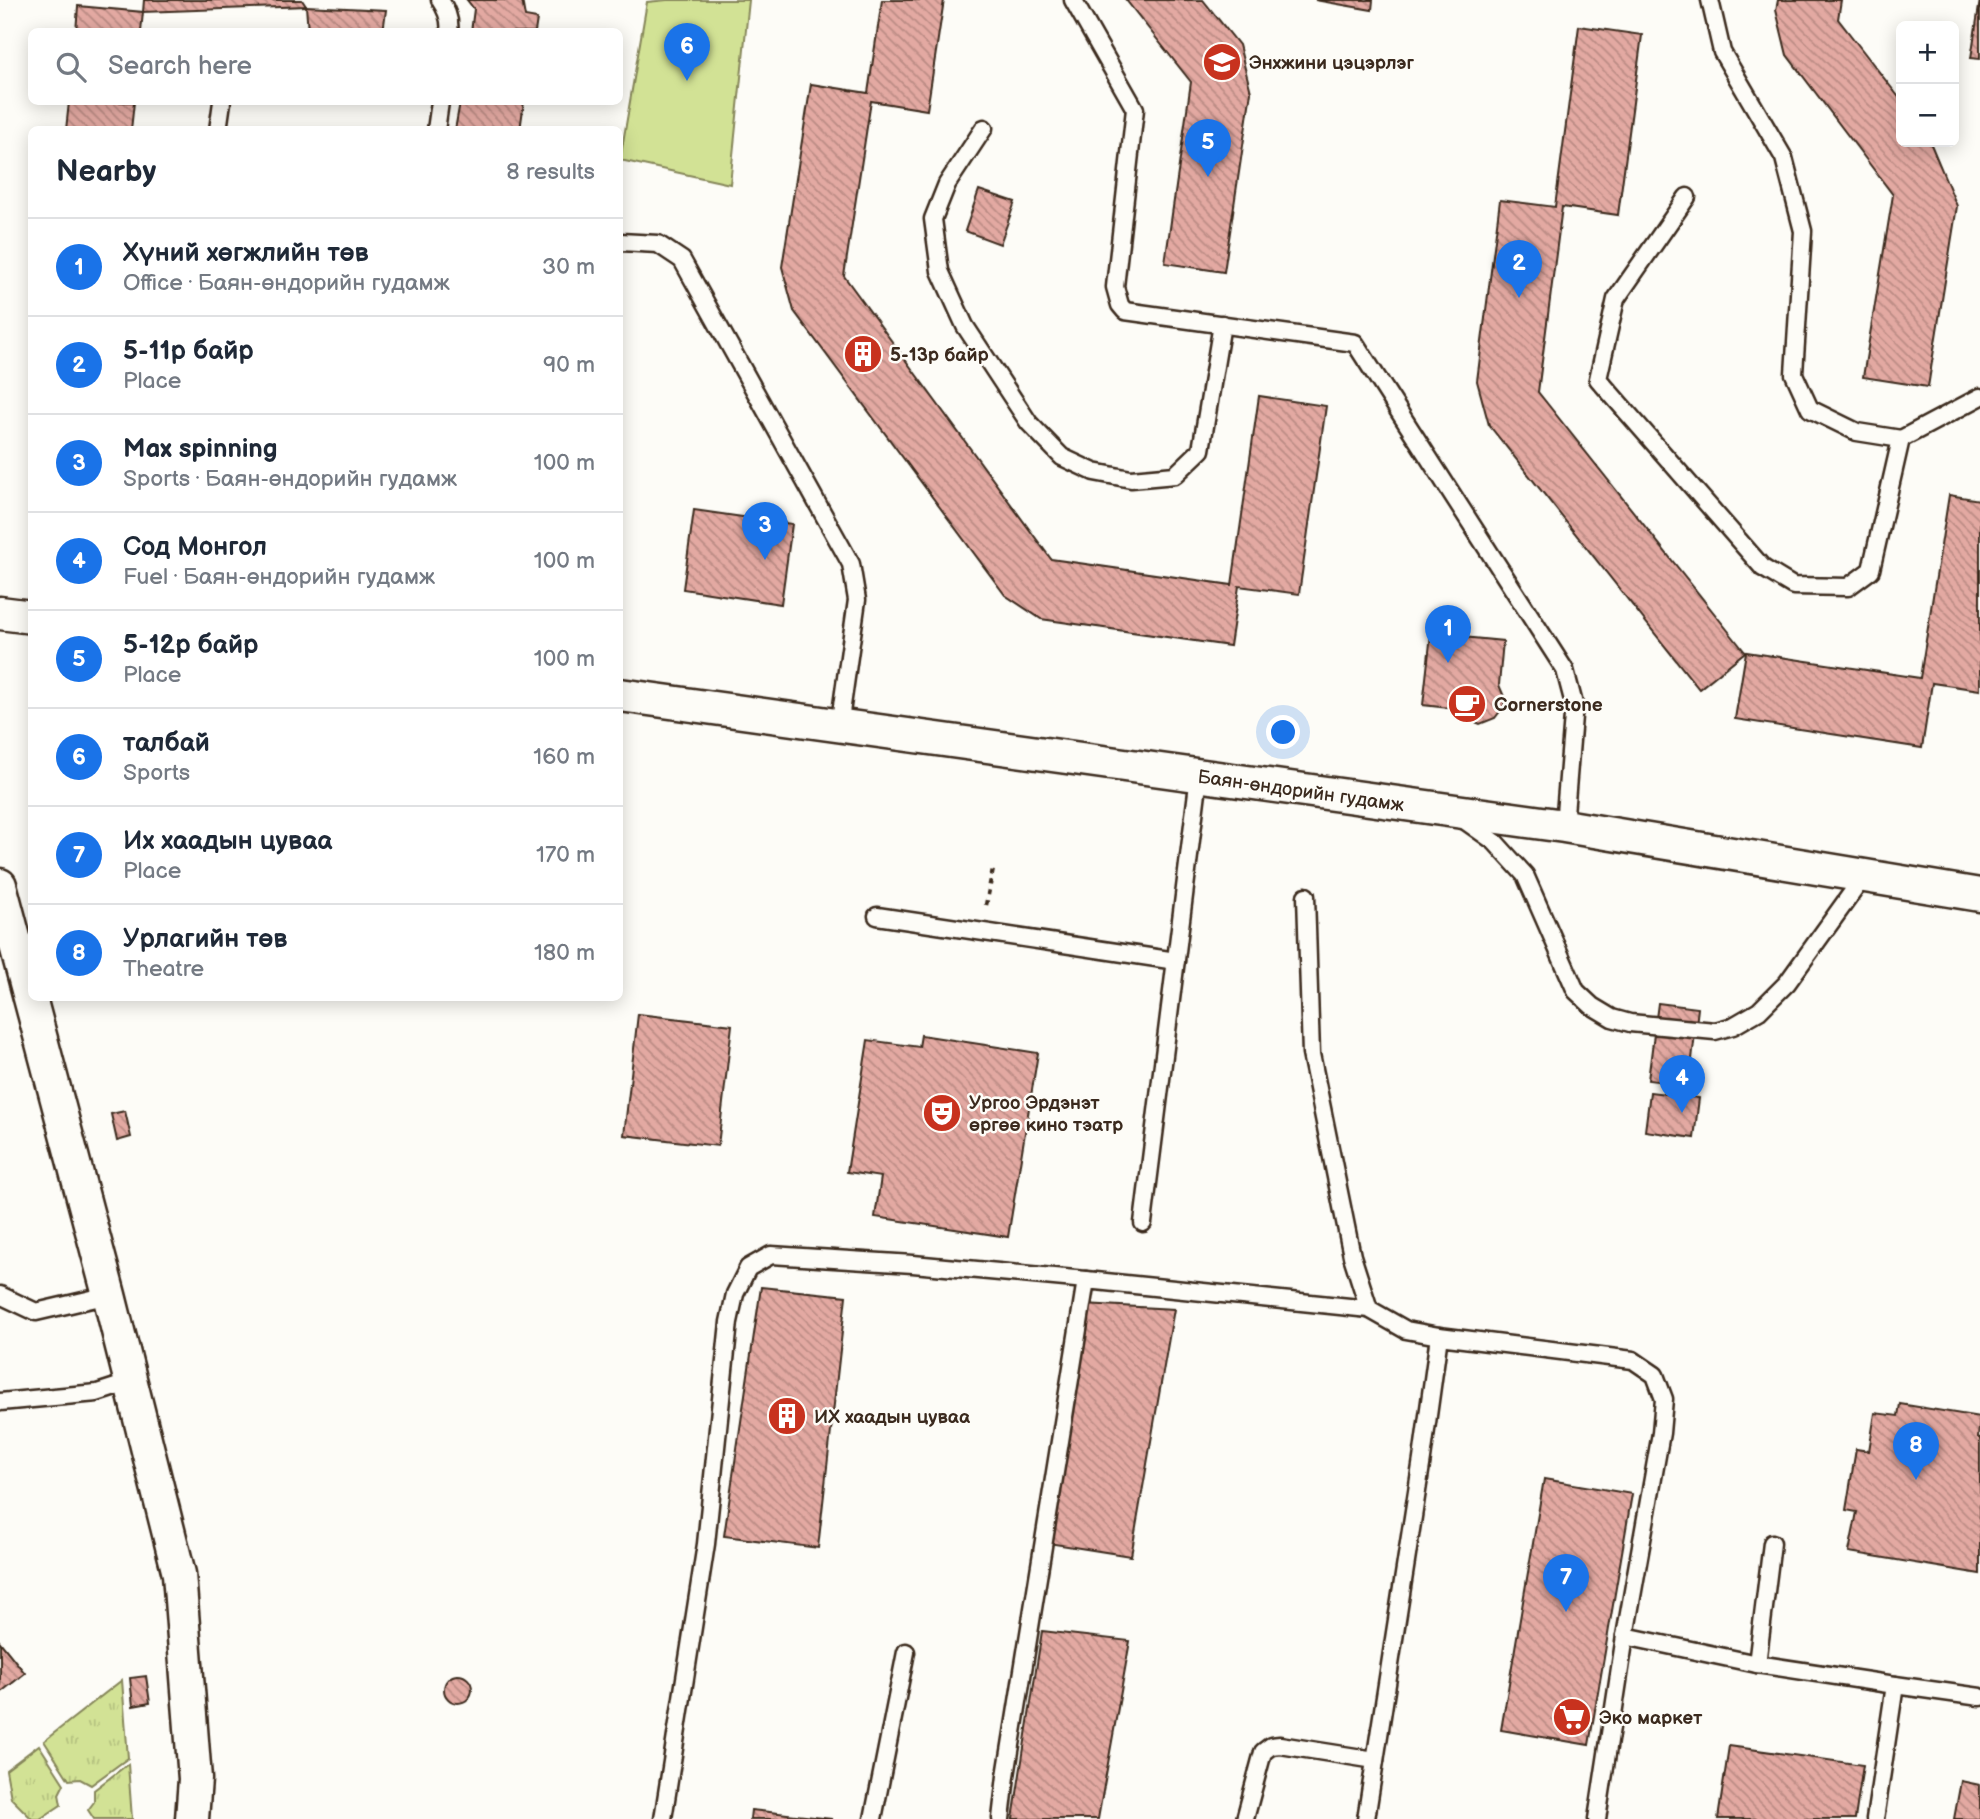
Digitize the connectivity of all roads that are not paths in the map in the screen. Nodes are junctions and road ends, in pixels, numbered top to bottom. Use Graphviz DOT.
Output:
graph roads {
  1 [pos="440,0"];
  2 [pos="1073,0"];
  3 [pos="1710,0"];
  4 [pos="450,28"];
  5 [pos="222,105"];
  6 [pos="440,105"];
  7 [pos="219,126"];
  8 [pos="437,126"];
  9 [pos="984,128"];
  10 [pos="1687,197"];
  11 [pos="623,242"];
  12 [pos="1222,324"];
  13 [pos="1980,397"];
  14 [pos="1901,439"];
  15 [pos="0,613"];
  16 [pos="28,616"];
  17 [pos="623,695"];
  18 [pos="839,727"];
  19 [pos="1199,776"];
  20 [pos="1451,810"];
  21 [pos="1564,825"];
  22 [pos="1864,876"];
  23 [pos="0,885"];
  24 [pos="1980,895"];
  25 [pos="1306,896"];
  26 [pos="877,916"];
  27 [pos="1176,961"];
  28 [pos="28,990"];
  29 [pos="31,1001"];
  30 [pos="1143,1223"];
  31 [pos="1086,1280"];
  32 [pos="0,1295"];
  33 [pos="109,1295"];
  34 [pos="1369,1309"];
  35 [pos="1439,1336"];
  36 [pos="131,1382"];
  37 [pos="0,1402"];
  38 [pos="1772,1543"];
  39 [pos="1625,1636"];
  40 [pos="906,1652"];
  41 [pos="1757,1664"];
  42 [pos="1895,1685"];
  43 [pos="1980,1697"];
  44 [pos="1375,1760"];
  45 [pos="192,1819"];
  46 [pos="663,1819"];
  47 [pos="873,1819"];
  48 [pos="1001,1819"];
  49 [pos="1245,1819"];
  50 [pos="1366,1819"];
  51 [pos="1597,1819"];
  52 [pos="1875,1819"];
  1 -- 4 [label="lane"];
  2 -- 12 [label="lane"];
  3 -- 14 [label="lane"];
  5 -- 7 [label="lane"];
  6 -- 8 [label="lane"];
  9 -- 12 [label="lane"];
  10 -- 14 [label="lane"];
  11 -- 18 [label="lane"];
  12 -- 21 [label="lane"];
  13 -- 14 [label="lane"];
  15 -- 16 [label="street"];
  17 -- 18 [label="street, Баян-өндорийн гудамж"];
  18 -- 19 [label="street, Баян-өндорийн гудамж"];
  19 -- 20 [label="street, Баян-өндорийн гудамж"];
  19 -- 27 [label="lane"];
  20 -- 21 [label="street, Баян-өндорийн гудамж"];
  20 -- 22 [label="lane"];
  21 -- 22 [label="street, Баян-өндорийн гудамж"];
  22 -- 24 [label="street, Баян-өндорийн гудамж"];
  23 -- 28 [label="street"];
  25 -- 34 [label="lane"];
  26 -- 27 [label="lane"];
  27 -- 30 [label="lane"];
  29 -- 33 [label="street"];
  31 -- 34 [label="lane"];
  31 -- 46 [label="lane"];
  31 -- 48 [label="lane"];
  32 -- 33 [label="lane"];
  33 -- 36 [label="street"];
  34 -- 35 [label="lane"];
  35 -- 39 [label="lane"];
  35 -- 44 [label="lane"];
  36 -- 37 [label="lane"];
  36 -- 45 [label="street"];
  38 -- 41 [label="lane"];
  39 -- 41 [label="lane"];
  39 -- 51 [label="lane"];
  40 -- 47 [label="lane"];
  41 -- 42 [label="lane"];
  42 -- 43 [label="lane"];
  42 -- 52 [label="lane"];
  44 -- 49 [label="lane"];
  44 -- 50 [label="lane"];
}
